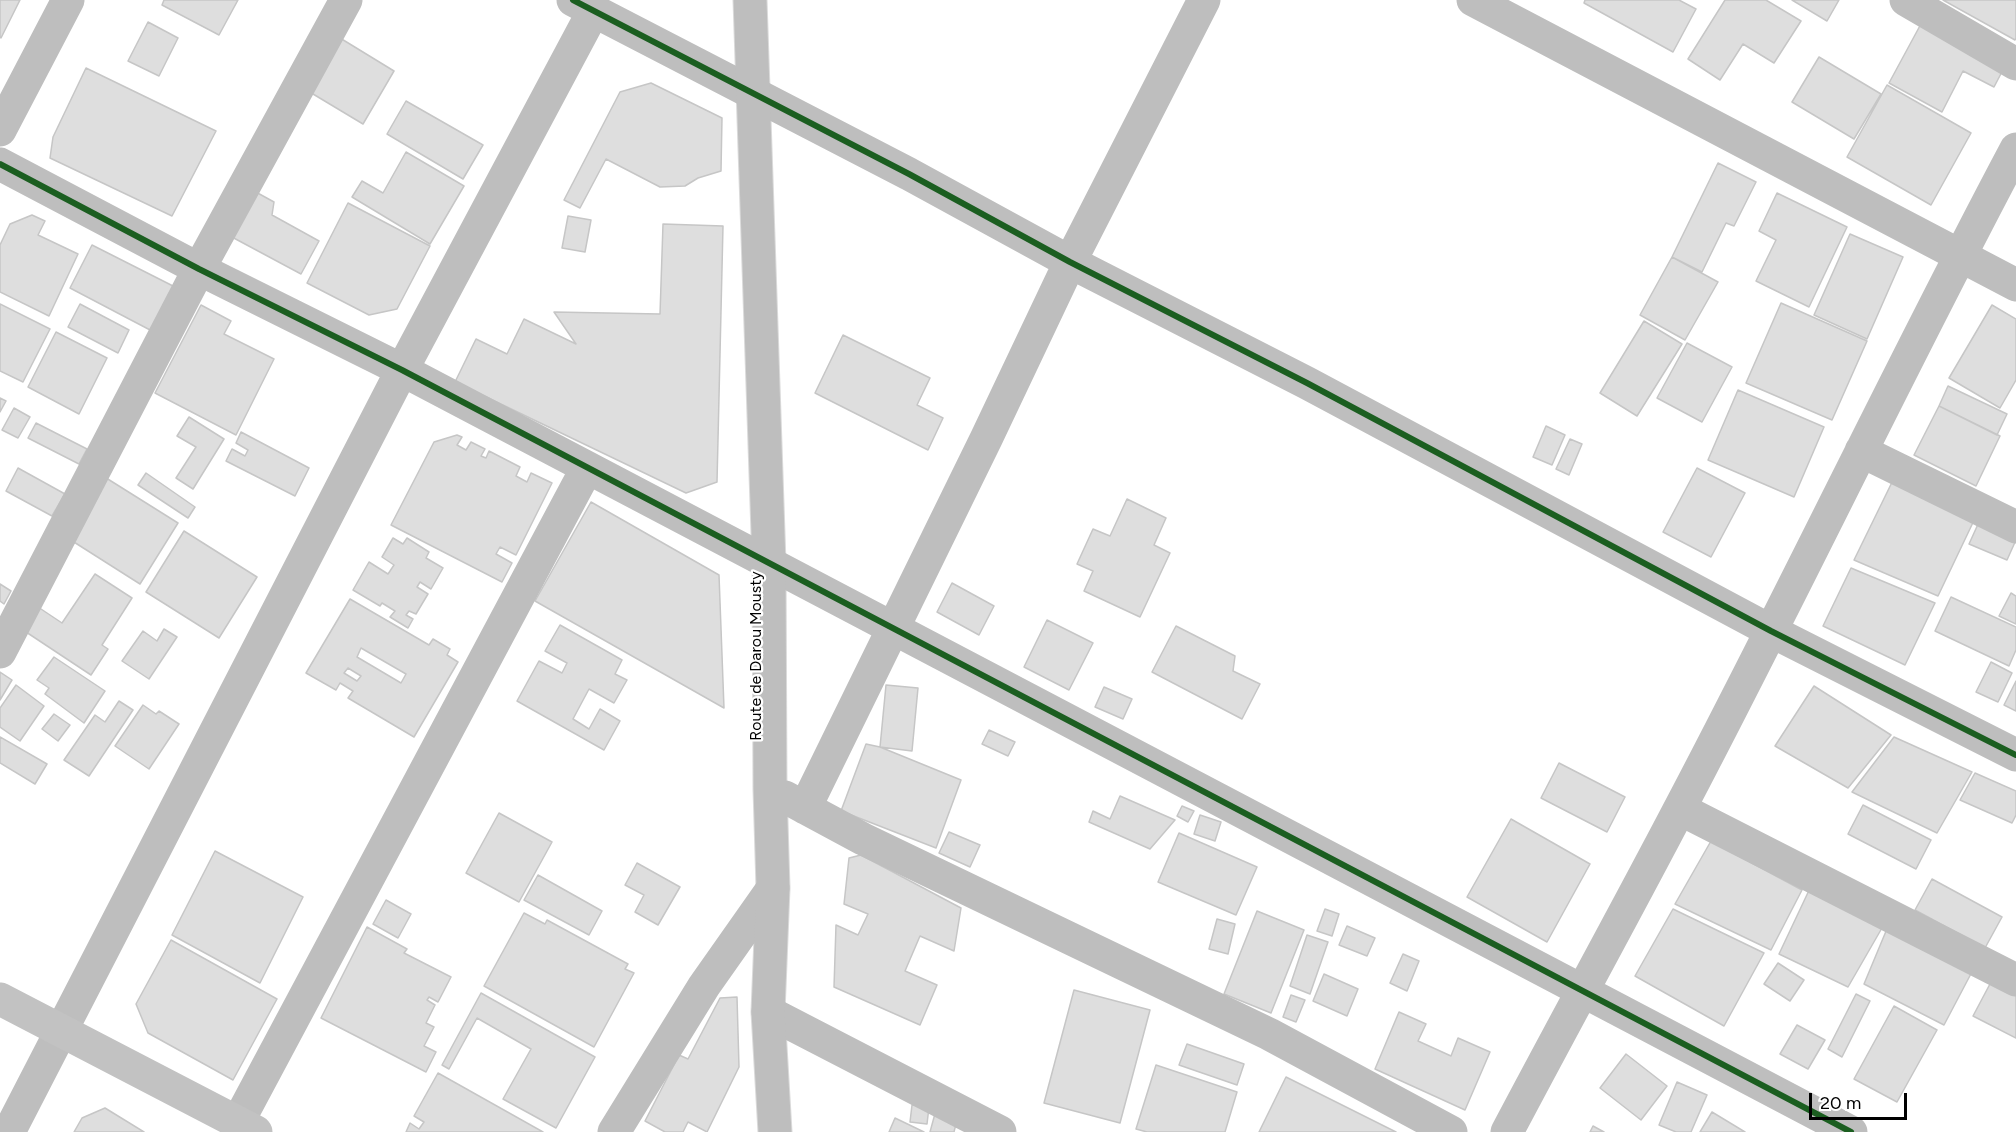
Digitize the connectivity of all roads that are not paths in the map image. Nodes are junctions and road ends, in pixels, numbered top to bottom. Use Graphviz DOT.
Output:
graph roads {
  1 [pos="68,0"];
  2 [pos="346,0"];
  3 [pos="750,0"];
  4 [pos="1204,0"];
  5 [pos="1473,0"];
  6 [pos="1906,0"];
  7 [pos="584,5"];
  8 [pos="2016,64"];
  9 [pos="754,93"];
  10 [pos="0,130"];
  11 [pos="2016,149"];
  12 [pos="0,164"];
  13 [pos="1960,255"];
  14 [pos="1070,262"];
  15 [pos="199,269"];
  16 [pos="2016,285"];
  17 [pos="402,370"];
  18 [pos="1861,451"];
  19 [pos="587,468"];
  20 [pos="2016,527"];
  21 [pos="769,563"];
  22 [pos="894,629"];
  23 [pos="1771,631"];
  24 [pos="0,652"];
  25 [pos="2016,755"];
  26 [pos="770,789"];
  27 [pos="805,808"];
  28 [pos="1680,809"];
  29 [pos="773,888"];
  30 [pos="2016,980"];
  31 [pos="1581,990"];
  32 [pos="0,999"];
  33 [pos="768,1012"];
  34 [pos="60,1031"];
  35 [pos="247,1127"];
  36 [pos="9,1132"];
  37 [pos="614,1132"];
  38 [pos="775,1132"];
  39 [pos="1000,1132"];
  40 [pos="1451,1132"];
  41 [pos="1507,1132"];
  42 [pos="1851,1132"];
  1 -- 10 [label="street"];
  2 -- 15 [label="street"];
  3 -- 9 [label="street, Route de Darou Mousty"];
  4 -- 14 [label="street"];
  5 -- 13 [label="street"];
  6 -- 8 [label="street"];
  7 -- 9 [label="street"];
  7 -- 17 [label="street"];
  9 -- 14 [label="street"];
  9 -- 21 [label="street, Route de Darou Mousty"];
  11 -- 13 [label="street"];
  12 -- 15 [label="street"];
  13 -- 16 [label="street"];
  13 -- 18 [label="street"];
  14 -- 22 [label="street"];
  14 -- 23 [label="street"];
  15 -- 17 [label="street"];
  15 -- 24 [label="street"];
  17 -- 19 [label="street"];
  17 -- 34 [label="street"];
  18 -- 20 [label="street"];
  18 -- 23 [label="street"];
  19 -- 21 [label="street"];
  19 -- 35 [label="street"];
  21 -- 22 [label="street"];
  21 -- 26 [label="street, Route de Darou Mousty"];
  22 -- 27 [label="street"];
  22 -- 31 [label="street"];
  23 -- 25 [label="street"];
  23 -- 28 [label="street"];
  26 -- 27 [label="street"];
  26 -- 29 [label="street, Route de Darou Mousty"];
  27 -- 40 [label="street"];
  28 -- 30 [label="street"];
  28 -- 31 [label="street"];
  29 -- 33 [label="street, Route de Darou Mousty"];
  29 -- 37 [label="street"];
  31 -- 41 [label="street"];
  31 -- 42 [label="street"];
  32 -- 34 [label="street"];
  33 -- 38 [label="street, Route de Darou Mousty"];
  33 -- 39 [label="street"];
  34 -- 35 [label="street"];
  34 -- 36 [label="street"];
}
